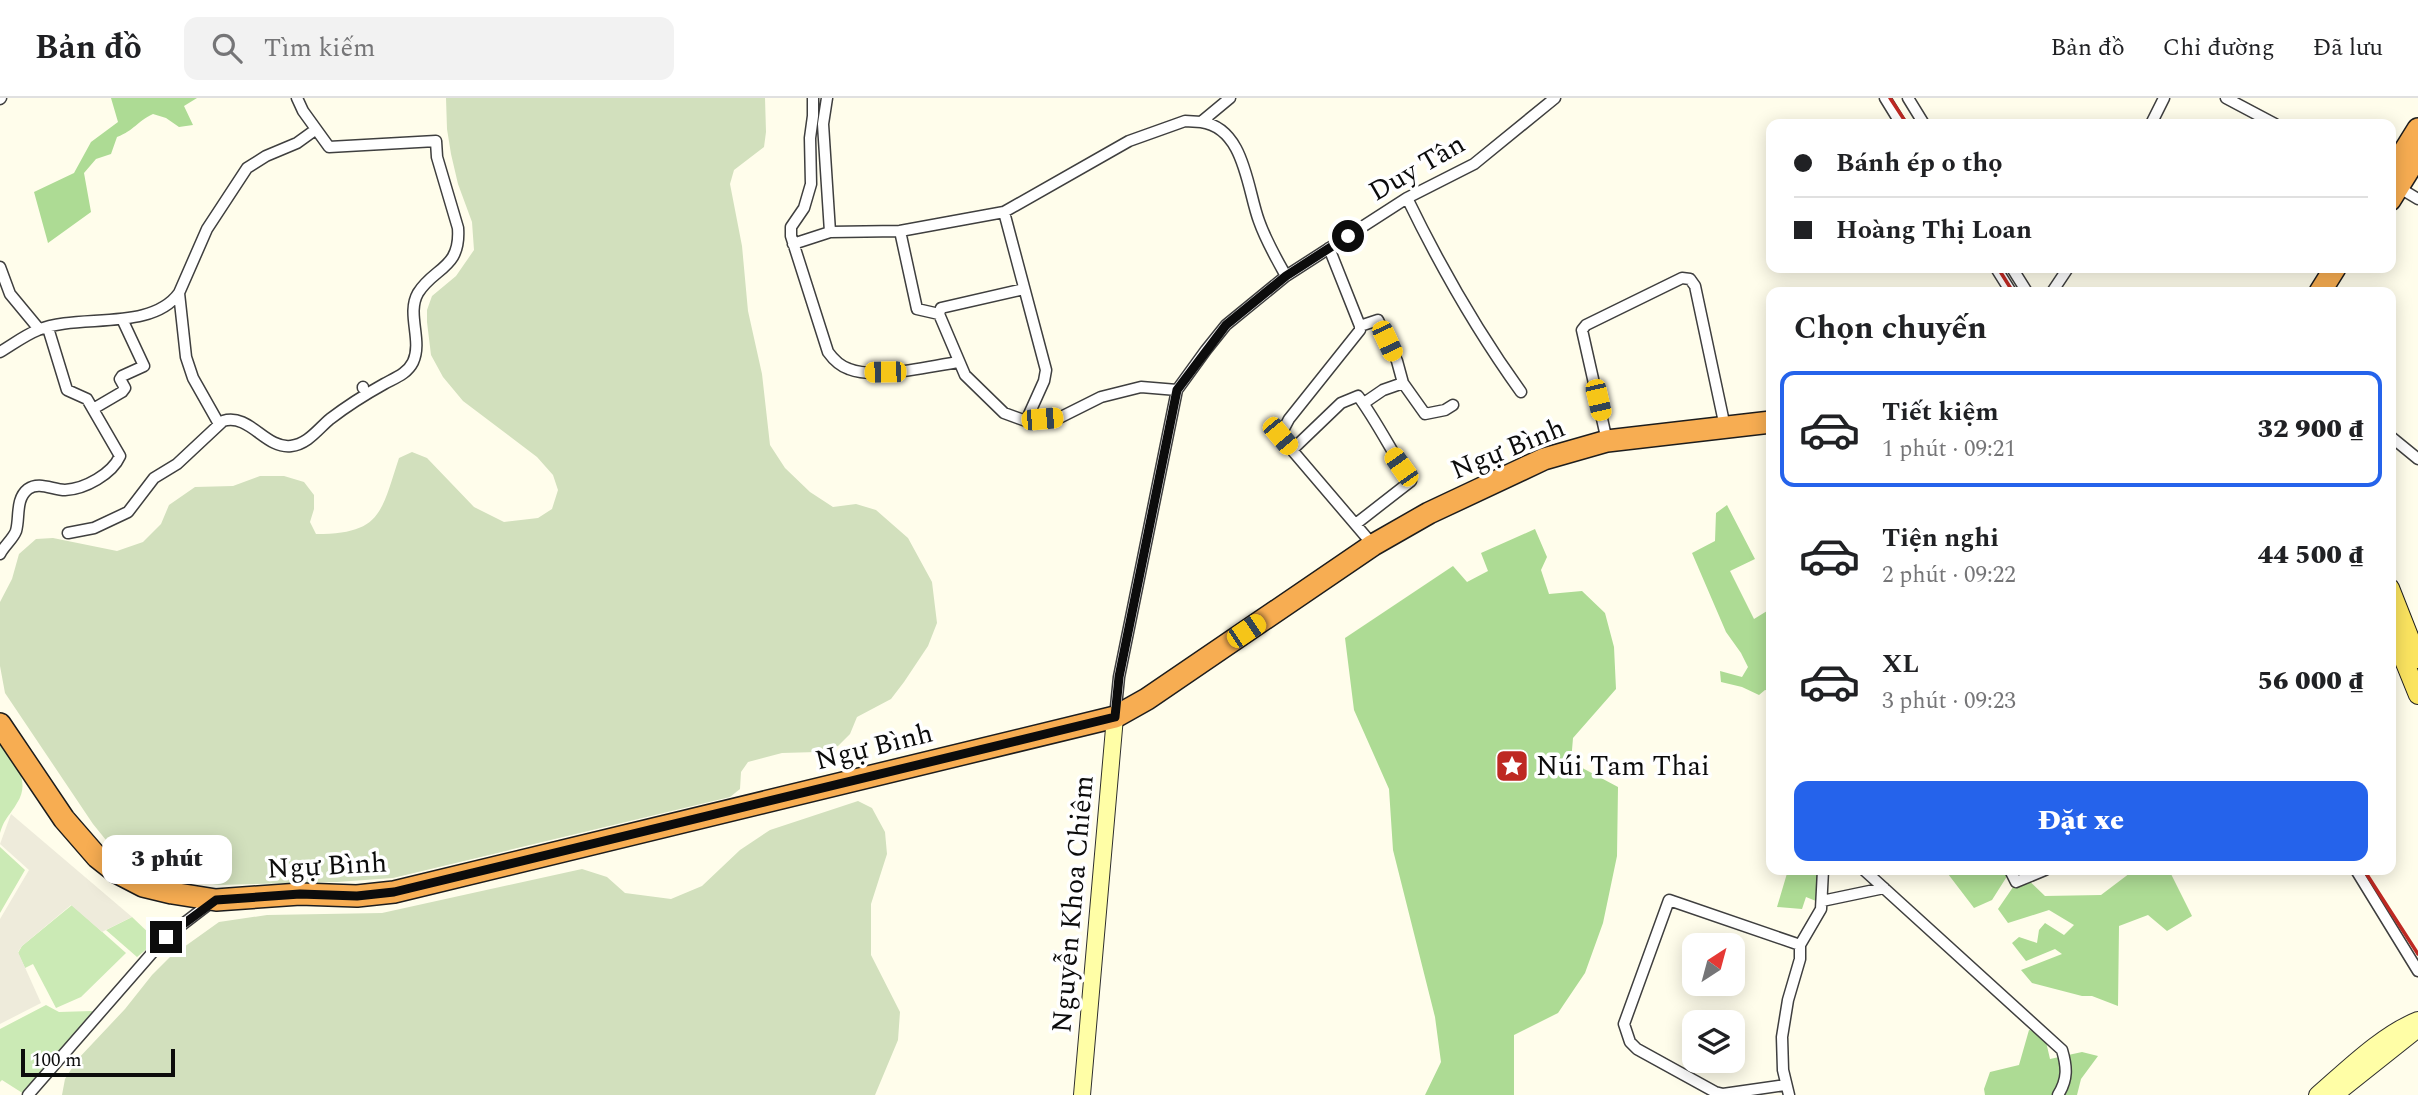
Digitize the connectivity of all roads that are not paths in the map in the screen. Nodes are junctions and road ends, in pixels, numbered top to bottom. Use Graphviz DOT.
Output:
graph roads {
  1 [pos="297,98"];
  2 [pos="813,98"];
  3 [pos="827,98"];
  4 [pos="1230,98"];
  5 [pos="1555,98"];
  6 [pos="1885,98"];
  7 [pos="1908,98"];
  8 [pos="2164,98"];
  9 [pos="2226,98"];
  10 [pos="1898,119"];
  11 [pos="1921,119"];
  12 [pos="2154,119"];
  13 [pos="2265,119"];
  14 [pos="1201,122"];
  15 [pos="2418,129"];
  16 [pos="315,130"];
  17 [pos="2418,155"];
  18 [pos="2396,180"];
  19 [pos="2396,183"];
  20 [pos="2396,188"];
  21 [pos="1406,198"];
  22 [pos="2418,199"];
  23 [pos="1004,212"];
  24 [pos="900,231"];
  25 [pos="830,232"];
  26 [pos="793,244"];
  27 [pos="1329,248"];
  28 [pos="0,267"];
  29 [pos="1286,276"];
  30 [pos="1024,289"];
  31 [pos="179,293"];
  32 [pos="939,314"];
  33 [pos="122,319"];
  34 [pos="1360,326"];
  35 [pos="43,328"];
  36 [pos="0,352"];
  37 [pos="960,362"];
  38 [pos="1403,383"];
  39 [pos="1177,390"];
  40 [pos="1521,392"];
  41 [pos="1364,403"];
  42 [pos="1453,405"];
  43 [pos="93,409"];
  44 [pos="1026,421"];
  45 [pos="218,422"];
  46 [pos="1766,423"];
  47 [pos="1725,427"];
  48 [pos="1606,441"];
  49 [pos="2396,441"];
  50 [pos="1292,450"];
  51 [pos="2418,458"];
  52 [pos="1357,523"];
  53 [pos="68,533"];
  54 [pos="1373,545"];
  55 [pos="0,554"];
  56 [pos="2396,603"];
  57 [pos="2396,641"];
  58 [pos="2418,659"];
  59 [pos="2418,695"];
  60 [pos="1115,717"];
  61 [pos="0,724"];
  62 [pos="1823,875"];
  63 [pos="1870,875"];
  64 [pos="2012,875"];
  65 [pos="2033,875"];
  66 [pos="2359,875"];
  67 [pos="1884,888"];
  68 [pos="216,900"];
  69 [pos="1822,901"];
  70 [pos="1800,945"];
  71 [pos="2418,971"];
  72 [pos="2418,1020"];
  73 [pos="2418,1029"];
  74 [pos="1787,1090"];
  75 [pos="1731,1094"];
  76 [pos="29,1095"];
  77 [pos="1082,1095"];
  78 [pos="2059,1095"];
  79 [pos="2317,1095"];
  80 [pos="2335,1095"];
  1 -- 16 [label="street"];
  2 -- 26 [label="street"];
  3 -- 25 [label="street"];
  4 -- 14 [label="street"];
  5 -- 21 [label="street, Duy Tân"];
  6 -- 10 [label="street"];
  7 -- 11 [label="street"];
  8 -- 12 [label="street"];
  9 -- 13 [label="street"];
  14 -- 23 [label="street"];
  14 -- 29 [label="street"];
  15 -- 18 [label="highway"];
  16 -- 31 [label="street"];
  16 -- 45 [label="street"];
  17 -- 19 [label="highway"];
  20 -- 22 [label="street"];
  21 -- 27 [label="street, Duy Tân"];
  21 -- 40 [label="street"];
  23 -- 24 [label="street"];
  23 -- 30 [label="street"];
  24 -- 25 [label="street"];
  24 -- 32 [label="street"];
  25 -- 26 [label="street"];
  26 -- 37 [label="street"];
  27 -- 29 [label="street, Duy Tân"];
  27 -- 34 [label="street"];
  28 -- 35 [label="street"];
  29 -- 39 [label="street, Duy Tân"];
  30 -- 32 [label="street"];
  30 -- 44 [label="street"];
  31 -- 33 [label="street"];
  31 -- 45 [label="street"];
  32 -- 37 [label="street"];
  33 -- 35 [label="street"];
  33 -- 43 [label="street"];
  34 -- 38 [label="street"];
  34 -- 50 [label="street"];
  35 -- 36 [label="street"];
  35 -- 43 [label="street"];
  37 -- 44 [label="street"];
  38 -- 41 [label="street"];
  38 -- 42 [label="street"];
  39 -- 44 [label="street"];
  39 -- 60 [label="street, Duy Tân"];
  41 -- 50 [label="street"];
  41 -- 52 [label="street"];
  43 -- 55 [label="street"];
  45 -- 53 [label="street"];
  46 -- 47 [label="highway, Ngự Bình"];
  47 -- 48 [label="highway, Ngự Bình"];
  47 -- 48 [label="street"];
  48 -- 54 [label="highway, Ngự Bình"];
  49 -- 51 [label="street"];
  50 -- 52 [label="street"];
  52 -- 54 [label="street"];
  54 -- 60 [label="highway, Ngự Bình"];
  56 -- 58 [label="main road"];
  57 -- 59 [label="main road"];
  60 -- 68 [label="highway, Ngự Bình"];
  60 -- 77 [label="street, Nguyễn Khoa Chiêm"];
  61 -- 68 [label="highway, Ngự Bình"];
  62 -- 69 [label="street"];
  63 -- 67 [label="street"];
  64 -- 65 [label="street"];
  66 -- 71 [label="street"];
  67 -- 69 [label="street"];
  67 -- 78 [label="street"];
  68 -- 76 [label="street"];
  69 -- 70 [label="street"];
  70 -- 74 [label="street"];
  70 -- 75 [label="street"];
  72 -- 79 [label="street"];
  73 -- 80 [label="street"];
  74 -- 75 [label="street"];
}
